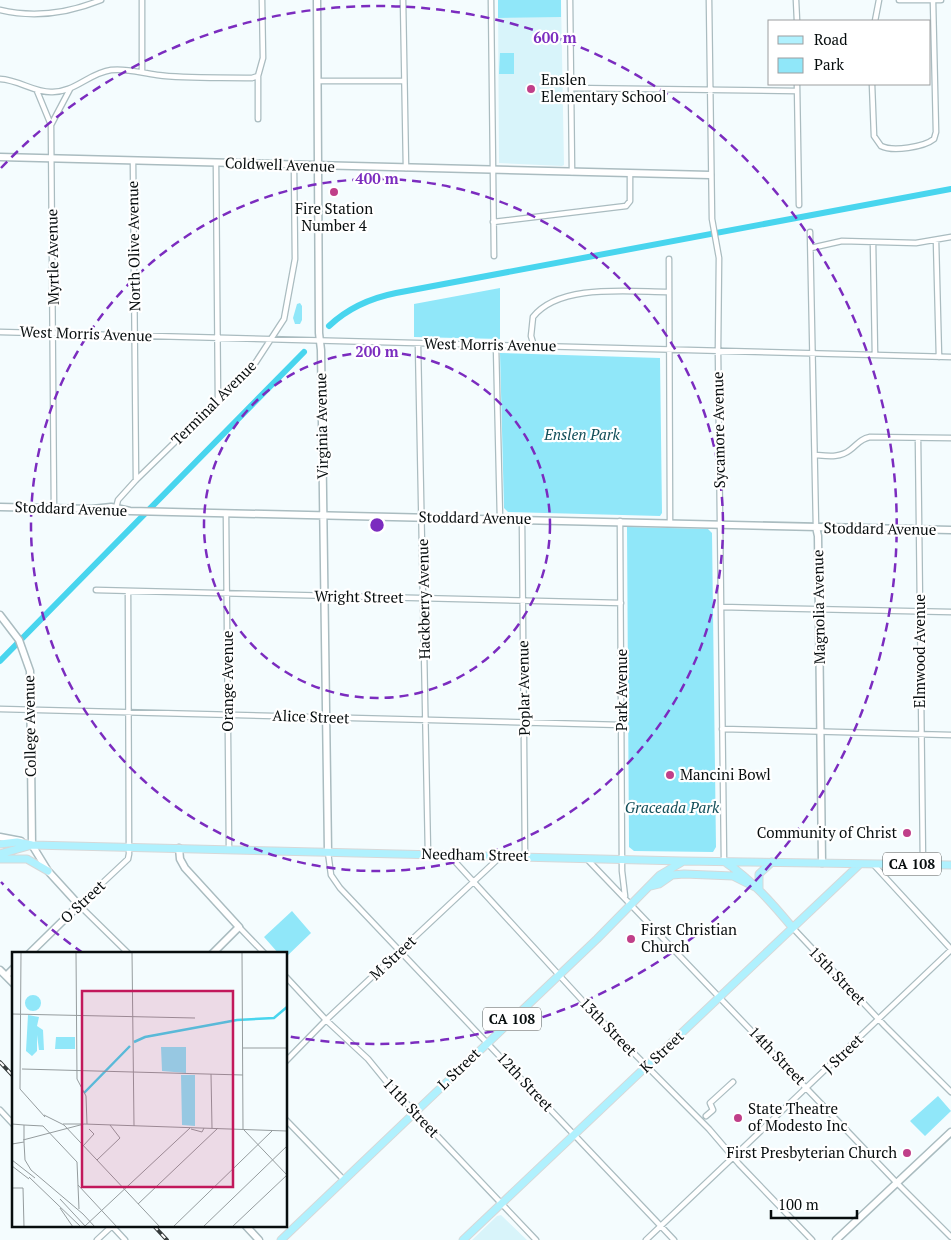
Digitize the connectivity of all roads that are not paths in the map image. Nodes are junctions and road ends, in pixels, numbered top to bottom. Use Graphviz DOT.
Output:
graph roads {
  1 [pos="101,0"];
  2 [pos="142,0"];
  3 [pos="262,0"];
  4 [pos="316,0"];
  5 [pos="403,0"];
  6 [pos="491,0"];
  7 [pos="570,0"];
  8 [pos="709,0"];
  9 [pos="796,0"];
  10 [pos="879,0"];
  11 [pos="899,0"];
  12 [pos="941,0"];
  13 [pos="933,1"];
  14 [pos="0,10"];
  15 [pos="797,20"];
  16 [pos="874,20"];
  17 [pos="142,72"];
  18 [pos="259,73"];
  19 [pos="0,79"];
  20 [pos="318,81"];
  21 [pos="404,81"];
  22 [pos="797,85"];
  23 [pos="872,85"];
  24 [pos="70,88"];
  25 [pos="571,88"];
  26 [pos="710,90"];
  27 [pos="37,91"];
  28 [pos="797,91"];
  29 [pos="258,119"];
  30 [pos="51,125"];
  31 [pos="0,157"];
  32 [pos="51,158"];
  33 [pos="133,161"];
  34 [pos="216,164"];
  35 [pos="294,166"];
  36 [pos="317,166"];
  37 [pos="406,168"];
  38 [pos="492,170"];
  39 [pos="572,173"];
  40 [pos="630,175"];
  41 [pos="710,176"];
  42 [pos="799,205"];
  43 [pos="493,222"];
  44 [pos="810,232"];
  45 [pos="951,237"];
  46 [pos="936,240"];
  47 [pos="873,242"];
  48 [pos="811,248"];
  49 [pos="494,256"];
  50 [pos="669,259"];
  51 [pos="669,292"];
  52 [pos="0,332"];
  53 [pos="54,333"];
  54 [pos="135,335"];
  55 [pos="218,338"];
  56 [pos="271,340"];
  57 [pos="320,341"];
  58 [pos="418,344"];
  59 [pos="496,346"];
  60 [pos="534,346"];
  61 [pos="668,349"];
  62 [pos="718,351"];
  63 [pos="812,354"];
  64 [pos="875,355"];
  65 [pos="939,357"];
  66 [pos="951,357"];
  67 [pos="218,402"];
  68 [pos="918,438"];
  69 [pos="951,438"];
  70 [pos="815,455"];
  71 [pos="136,480"];
  72 [pos="0,507"];
  73 [pos="116,508"];
  74 [pos="54,509"];
  75 [pos="226,513"];
  76 [pos="324,515"];
  77 [pos="421,517"];
  78 [pos="500,519"];
  79 [pos="522,519"];
  80 [pos="620,521"];
  81 [pos="670,522"];
  82 [pos="720,524"];
  83 [pos="816,527"];
  84 [pos="919,530"];
  85 [pos="951,530"];
  86 [pos="96,590"];
  87 [pos="128,591"];
  88 [pos="227,593"];
  89 [pos="325,596"];
  90 [pos="424,598"];
  91 [pos="522,601"];
  92 [pos="621,603"];
  93 [pos="722,607"];
  94 [pos="819,609"];
  95 [pos="921,612"];
  96 [pos="951,612"];
  97 [pos="0,615"];
  98 [pos="0,709"];
  99 [pos="31,710"];
  100 [pos="130,712"];
  101 [pos="228,715"];
  102 [pos="326,718"];
  103 [pos="426,720"];
  104 [pos="524,723"];
  105 [pos="622,725"];
  106 [pos="722,729"];
  107 [pos="820,730"];
  108 [pos="921,734"];
  109 [pos="951,734"];
  110 [pos="0,837"];
  111 [pos="0,844"];
  112 [pos="30,844"];
  113 [pos="130,847"];
  114 [pos="179,848"];
  115 [pos="229,849"];
  116 [pos="328,852"];
  117 [pos="0,854"];
  118 [pos="428,854"];
  119 [pos="449,855"];
  120 [pos="502,856"];
  121 [pos="525,856"];
  122 [pos="586,858"];
  123 [pos="0,859"];
  124 [pos="623,859"];
  125 [pos="682,861"];
  126 [pos="724,861"];
  127 [pos="772,862"];
  128 [pos="822,863"];
  129 [pos="860,864"];
  130 [pos="873,864"];
  131 [pos="924,864"];
  132 [pos="951,865"];
  133 [pos="48,871"];
  134 [pos="474,881"];
  135 [pos="650,886"];
  136 [pos="759,889"];
  137 [pos="625,896"];
  138 [pos="79,904"];
  139 [pos="631,905"];
  140 [pos="239,927"];
  141 [pos="792,927"];
  142 [pos="401,950"];
  143 [pos="951,950"];
  144 [pos="31,952"];
  145 [pos="127,952"];
  146 [pos="214,952"];
  147 [pos="262,952"];
  148 [pos="0,970"];
  149 [pos="12,970"];
  150 [pos="559,974"];
  151 [pos="6,976"];
  152 [pos="288,978"];
  153 [pos="12,982"];
  154 [pos="719,996"];
  155 [pos="879,1019"];
  156 [pos="326,1020"];
  157 [pos="487,1042"];
  158 [pos="288,1059"];
  159 [pos="646,1066"];
  160 [pos="732,1082"];
  161 [pos="807,1088"];
  162 [pos="951,1092"];
  163 [pos="0,1110"];
  164 [pos="414,1111"];
  165 [pos="706,1116"];
  166 [pos="288,1122"];
  167 [pos="12,1123"];
  168 [pos="951,1132"];
  169 [pos="573,1134"];
  170 [pos="734,1158"];
  171 [pos="344,1180"];
  172 [pos="896,1182"];
  173 [pos="501,1204"];
  174 [pos="661,1226"];
  175 [pos="110,1228"];
  176 [pos="114,1228"];
  177 [pos="248,1228"];
  178 [pos="951,1237"];
  179 [pos="98,1240"];
  180 [pos="125,1240"];
  181 [pos="260,1240"];
  182 [pos="281,1240"];
  183 [pos="464,1240"];
  184 [pos="536,1240"];
  185 [pos="646,1240"];
  186 [pos="674,1240"];
  187 [pos="812,1240"];
  188 [pos="836,1240"];
  1 -- 14 [label="street"];
  2 -- 17 [label="street"];
  3 -- 18 [label="street"];
  4 -- 20 [label="street, Virginia Avenue"];
  5 -- 21 [label="street"];
  6 -- 38 [label="street"];
  7 -- 25 [label="street"];
  8 -- 26 [label="street, Sycamore Avenue"];
  9 -- 15 [label="street"];
  10 -- 16 [label="street"];
  11 -- 13 [label="street"];
  12 -- 13 [label="street"];
  13 -- 23 [label="street"];
  17 -- 18 [label="street"];
  17 -- 24 [label="street"];
  18 -- 29 [label="street"];
  19 -- 27 [label="street"];
  20 -- 21 [label="street"];
  20 -- 36 [label="street, Virginia Avenue"];
  21 -- 37 [label="street"];
  22 -- 28 [label="street"];
  24 -- 27 [label="street"];
  24 -- 30 [label="street, Myrtle Avenue"];
  25 -- 26 [label="street"];
  25 -- 39 [label="street"];
  26 -- 28 [label="street"];
  26 -- 41 [label="street, Sycamore Avenue"];
  27 -- 30 [label="street, Myrtle Avenue"];
  28 -- 42 [label="street"];
  30 -- 32 [label="street, Myrtle Avenue"];
  31 -- 32 [label="street, Coldwell Avenue"];
  32 -- 33 [label="street, Coldwell Avenue"];
  32 -- 53 [label="street, Myrtle Avenue"];
  33 -- 34 [label="street, Coldwell Avenue"];
  33 -- 54 [label="street, North Olive Avenue"];
  34 -- 35 [label="street, Coldwell Avenue"];
  34 -- 55 [label="street"];
  35 -- 36 [label="street, Coldwell Avenue"];
  35 -- 56 [label="street, Terminal Avenue"];
  36 -- 37 [label="street, Coldwell Avenue"];
  36 -- 57 [label="street, Virginia Avenue"];
  37 -- 38 [label="street, Coldwell Avenue"];
  38 -- 39 [label="street, Coldwell Avenue"];
  38 -- 43 [label="street"];
  39 -- 40 [label="street, Coldwell Avenue"];
  40 -- 41 [label="street, Coldwell Avenue"];
  40 -- 43 [label="street"];
  41 -- 62 [label="street, Sycamore Avenue"];
  43 -- 49 [label="street"];
  44 -- 48 [label="street, Magnolia Avenue"];
  45 -- 46 [label="street"];
  46 -- 47 [label="street"];
  46 -- 65 [label="street"];
  47 -- 48 [label="street"];
  47 -- 64 [label="street"];
  48 -- 63 [label="street, Magnolia Avenue"];
  50 -- 51 [label="street"];
  51 -- 60 [label="street"];
  51 -- 61 [label="street"];
  52 -- 53 [label="street, West Morris Avenue"];
  53 -- 54 [label="street, West Morris Avenue"];
  53 -- 74 [label="street, Myrtle Avenue"];
  54 -- 55 [label="street, West Morris Avenue"];
  54 -- 71 [label="street, North Olive Avenue"];
  55 -- 56 [label="street, West Morris Avenue"];
  55 -- 67 [label="street"];
  56 -- 57 [label="street, West Morris Avenue"];
  56 -- 67 [label="street, Terminal Avenue"];
  57 -- 58 [label="street, West Morris Avenue"];
  57 -- 76 [label="street, Virginia Avenue"];
  58 -- 59 [label="street, West Morris Avenue"];
  58 -- 77 [label="street, Hackberry Avenue"];
  59 -- 60 [label="street, West Morris Avenue"];
  59 -- 78 [label="street"];
  60 -- 61 [label="street, West Morris Avenue"];
  61 -- 62 [label="street, West Morris Avenue"];
  61 -- 81 [label="street"];
  62 -- 63 [label="street, West Morris Avenue"];
  62 -- 82 [label="street, Sycamore Avenue"];
  63 -- 64 [label="street, West Morris Avenue"];
  63 -- 70 [label="street, Magnolia Avenue"];
  64 -- 65 [label="street, West Morris Avenue"];
  65 -- 66 [label="street, West Morris Avenue"];
  67 -- 71 [label="street, Terminal Avenue"];
  68 -- 69 [label="street"];
  68 -- 70 [label="street"];
  68 -- 84 [label="street, Elmwood Avenue"];
  70 -- 83 [label="street, Magnolia Avenue"];
  71 -- 73 [label="street, Terminal Avenue"];
  72 -- 74 [label="street, Stoddard Avenue"];
  73 -- 74 [label="street, Stoddard Avenue"];
  73 -- 75 [label="street, Stoddard Avenue"];
  75 -- 76 [label="street, Stoddard Avenue"];
  75 -- 88 [label="street, Orange Avenue"];
  76 -- 77 [label="street, Stoddard Avenue"];
  76 -- 89 [label="street, Virginia Avenue"];
  77 -- 78 [label="street, Stoddard Avenue"];
  77 -- 90 [label="street, Hackberry Avenue"];
  78 -- 79 [label="street, Stoddard Avenue"];
  79 -- 80 [label="street, Stoddard Avenue"];
  79 -- 91 [label="street, Poplar Avenue"];
  80 -- 81 [label="street, Stoddard Avenue"];
  80 -- 92 [label="street, Park Avenue"];
  81 -- 82 [label="street, Stoddard Avenue"];
  82 -- 83 [label="street, Stoddard Avenue"];
  82 -- 93 [label="street, Sycamore Avenue"];
  83 -- 84 [label="street, Stoddard Avenue"];
  83 -- 94 [label="street, Magnolia Avenue"];
  84 -- 85 [label="street, Stoddard Avenue"];
  84 -- 95 [label="street, Elmwood Avenue"];
  86 -- 87 [label="street, Wright Street"];
  87 -- 88 [label="street, Wright Street"];
  87 -- 100 [label="street"];
  88 -- 89 [label="street, Wright Street"];
  88 -- 101 [label="street, Orange Avenue"];
  89 -- 90 [label="street, Wright Street"];
  89 -- 102 [label="street, Virginia Avenue"];
  90 -- 91 [label="street, Wright Street"];
  90 -- 103 [label="street, Hackberry Avenue"];
  91 -- 92 [label="street, Wright Street"];
  91 -- 104 [label="street, Poplar Avenue"];
  92 -- 105 [label="street, Park Avenue"];
  93 -- 94 [label="street"];
  93 -- 106 [label="street, Sycamore Avenue"];
  94 -- 95 [label="street"];
  94 -- 107 [label="street, Magnolia Avenue"];
  95 -- 96 [label="street"];
  95 -- 108 [label="street, Elmwood Avenue"];
  97 -- 99 [label="street, College Avenue"];
  98 -- 99 [label="street, Alice Street"];
  99 -- 100 [label="street, Alice Street"];
  99 -- 112 [label="street, College Avenue"];
  100 -- 101 [label="street, Alice Street"];
  100 -- 113 [label="street"];
  101 -- 102 [label="street, Alice Street"];
  101 -- 115 [label="street, Orange Avenue"];
  102 -- 103 [label="street, Alice Street"];
  102 -- 116 [label="street, Virginia Avenue"];
  103 -- 104 [label="street, Alice Street"];
  103 -- 118 [label="street, Hackberry Avenue"];
  104 -- 105 [label="street, Alice Street"];
  104 -- 121 [label="street, Poplar Avenue"];
  105 -- 124 [label="street, Park Avenue"];
  106 -- 107 [label="street"];
  106 -- 126 [label="street, Sycamore Avenue"];
  107 -- 108 [label="street"];
  107 -- 128 [label="street, Magnolia Avenue"];
  108 -- 109 [label="street"];
  108 -- 131 [label="street, Elmwood Avenue"];
  110 -- 112 [label="street, Needham Street"];
  111 -- 112 [label="main road"];
  112 -- 113 [label="main road, Needham Street"];
  112 -- 117 [label="main road"];
  112 -- 133 [label="street"];
  113 -- 114 [label="main road, Needham Street"];
  113 -- 138 [label="street, O Street"];
  114 -- 115 [label="main road, Needham Street"];
  114 -- 140 [label="street"];
  115 -- 116 [label="main road, Needham Street"];
  116 -- 118 [label="main road, Needham Street"];
  116 -- 142 [label="street, 12th Street"];
  118 -- 119 [label="main road, Needham Street"];
  119 -- 120 [label="main road, Needham Street"];
  119 -- 134 [label="street, 13th Street"];
  120 -- 121 [label="main road, Needham Street"];
  120 -- 134 [label="street, M Street"];
  121 -- 122 [label="main road, Needham Street"];
  122 -- 124 [label="main road, Needham Street"];
  122 -- 137 [label="street, 14th Street"];
  123 -- 133 [label="main road"];
  124 -- 125 [label="main road, Needham Street"];
  124 -- 137 [label="street"];
  125 -- 126 [label="main road, Needham Street / CA 108"];
  125 -- 135 [label="main road, L Street / CA 108"];
  126 -- 127 [label="main road, Needham Street / CA 108"];
  126 -- 136 [label="main road, 15th Street"];
  127 -- 128 [label="main road, Needham Street / CA 108"];
  127 -- 136 [label="main road"];
  128 -- 129 [label="main road, Needham Street / CA 108"];
  129 -- 130 [label="main road, Needham Street / CA 108"];
  129 -- 141 [label="main road, K Street"];
  130 -- 131 [label="main road, Needham Street / CA 108"];
  130 -- 143 [label="street"];
  131 -- 132 [label="main road, Needham Street / CA 108"];
  133 -- 138 [label="street"];
  134 -- 142 [label="street, M Street"];
  134 -- 150 [label="street, 13th Street"];
  135 -- 136 [label="main road"];
  135 -- 139 [label="main road, L Street / CA 108"];
  136 -- 141 [label="main road, 15th Street"];
  137 -- 139 [label="street, 14th Street"];
  138 -- 144 [label="street, O Street"];
  138 -- 145 [label="street"];
  139 -- 150 [label="main road, L Street / CA 108"];
  139 -- 154 [label="street, 14th Street"];
  140 -- 146 [label="street"];
  140 -- 147 [label="street"];
  141 -- 154 [label="main road, K Street"];
  141 -- 155 [label="street, 15th Street"];
  142 -- 156 [label="street, M Street"];
  142 -- 157 [label="street, 12th Street"];
  143 -- 155 [label="street, J Street"];
  148 -- 151 [label="street"];
  149 -- 151 [label="street"];
  150 -- 157 [label="main road, L Street / CA 108"];
  150 -- 159 [label="street, 13th Street"];
  151 -- 153 [label="street"];
  152 -- 156 [label="street, 11th Street"];
  154 -- 159 [label="main road, K Street"];
  154 -- 161 [label="street, 14th Street"];
  155 -- 161 [label="street, J Street"];
  155 -- 162 [label="street, 15th Street"];
  156 -- 158 [label="street, M Street"];
  156 -- 164 [label="street, 11th Street"];
  157 -- 164 [label="main road, L Street / CA 108"];
  157 -- 169 [label="street, 12th Street"];
  159 -- 169 [label="main road, K Street"];
  159 -- 170 [label="street, 13th Street"];
  160 -- 165 [label="street"];
  161 -- 170 [label="street, J Street"];
  161 -- 172 [label="street, 14th Street"];
  163 -- 167 [label="street"];
  164 -- 171 [label="main road, L Street / CA 108"];
  164 -- 173 [label="street, 11th Street"];
  166 -- 171 [label="street"];
  168 -- 172 [label="street"];
  169 -- 173 [label="main road, K Street"];
  169 -- 174 [label="street, 12th Street"];
  170 -- 174 [label="street, J Street"];
  170 -- 187 [label="street, 13th Street"];
  171 -- 182 [label="main road, L Street / CA 108"];
  172 -- 178 [label="street, 14th Street"];
  172 -- 188 [label="street"];
  173 -- 183 [label="main road, K Street"];
  173 -- 184 [label="street, 11th Street"];
  174 -- 185 [label="street, J Street"];
  174 -- 186 [label="street, 12th Street"];
  175 -- 179 [label="street"];
  176 -- 180 [label="street"];
  177 -- 181 [label="street"];
}
